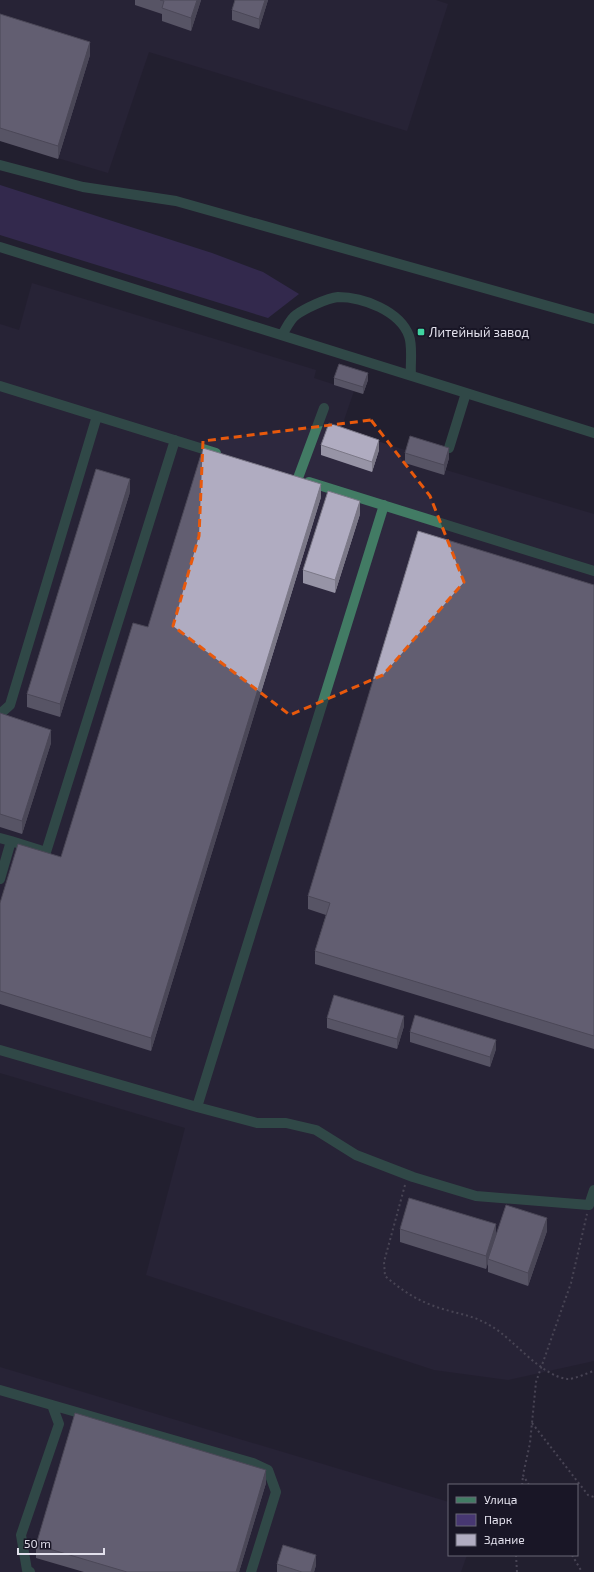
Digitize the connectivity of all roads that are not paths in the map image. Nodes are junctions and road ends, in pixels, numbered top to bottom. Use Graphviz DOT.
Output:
graph roads {
  1 [pos="0,166"];
  2 [pos="0,247"];
  3 [pos="594,319"];
  4 [pos="282,335"];
  5 [pos="411,375"];
  6 [pos="0,386"];
  7 [pos="466,393"];
  8 [pos="324,408"];
  9 [pos="97,416"];
  10 [pos="594,432"];
  11 [pos="175,440"];
  12 [pos="449,448"];
  13 [pos="226,456"];
  14 [pos="384,505"];
  15 [pos="594,571"];
  16 [pos="0,714"];
  17 [pos="0,838"];
  18 [pos="11,841"];
  19 [pos="0,879"];
  20 [pos="0,1050"];
  21 [pos="197,1107"];
  22 [pos="594,1190"];
  23 [pos="0,1390"];
  24 [pos="52,1405"];
  25 [pos="28,1571"];
  26 [pos="251,1572"];
  1 -- 3 [label="street"];
  2 -- 4 [label="street"];
  4 -- 5 [label="street"];
  4 -- 5 [label="street"];
  5 -- 7 [label="street"];
  6 -- 9 [label="street"];
  7 -- 10 [label="street"];
  7 -- 12 [label="street"];
  8 -- 14 [label="street"];
  9 -- 11 [label="street"];
  9 -- 16 [label="street"];
  11 -- 13 [label="street"];
  11 -- 18 [label="street"];
  14 -- 15 [label="street"];
  14 -- 21 [label="street"];
  17 -- 18 [label="street"];
  18 -- 19 [label="street"];
  20 -- 21 [label="street"];
  21 -- 22 [label="street"];
  23 -- 24 [label="street"];
  24 -- 25 [label="street"];
  24 -- 26 [label="street"];
}
